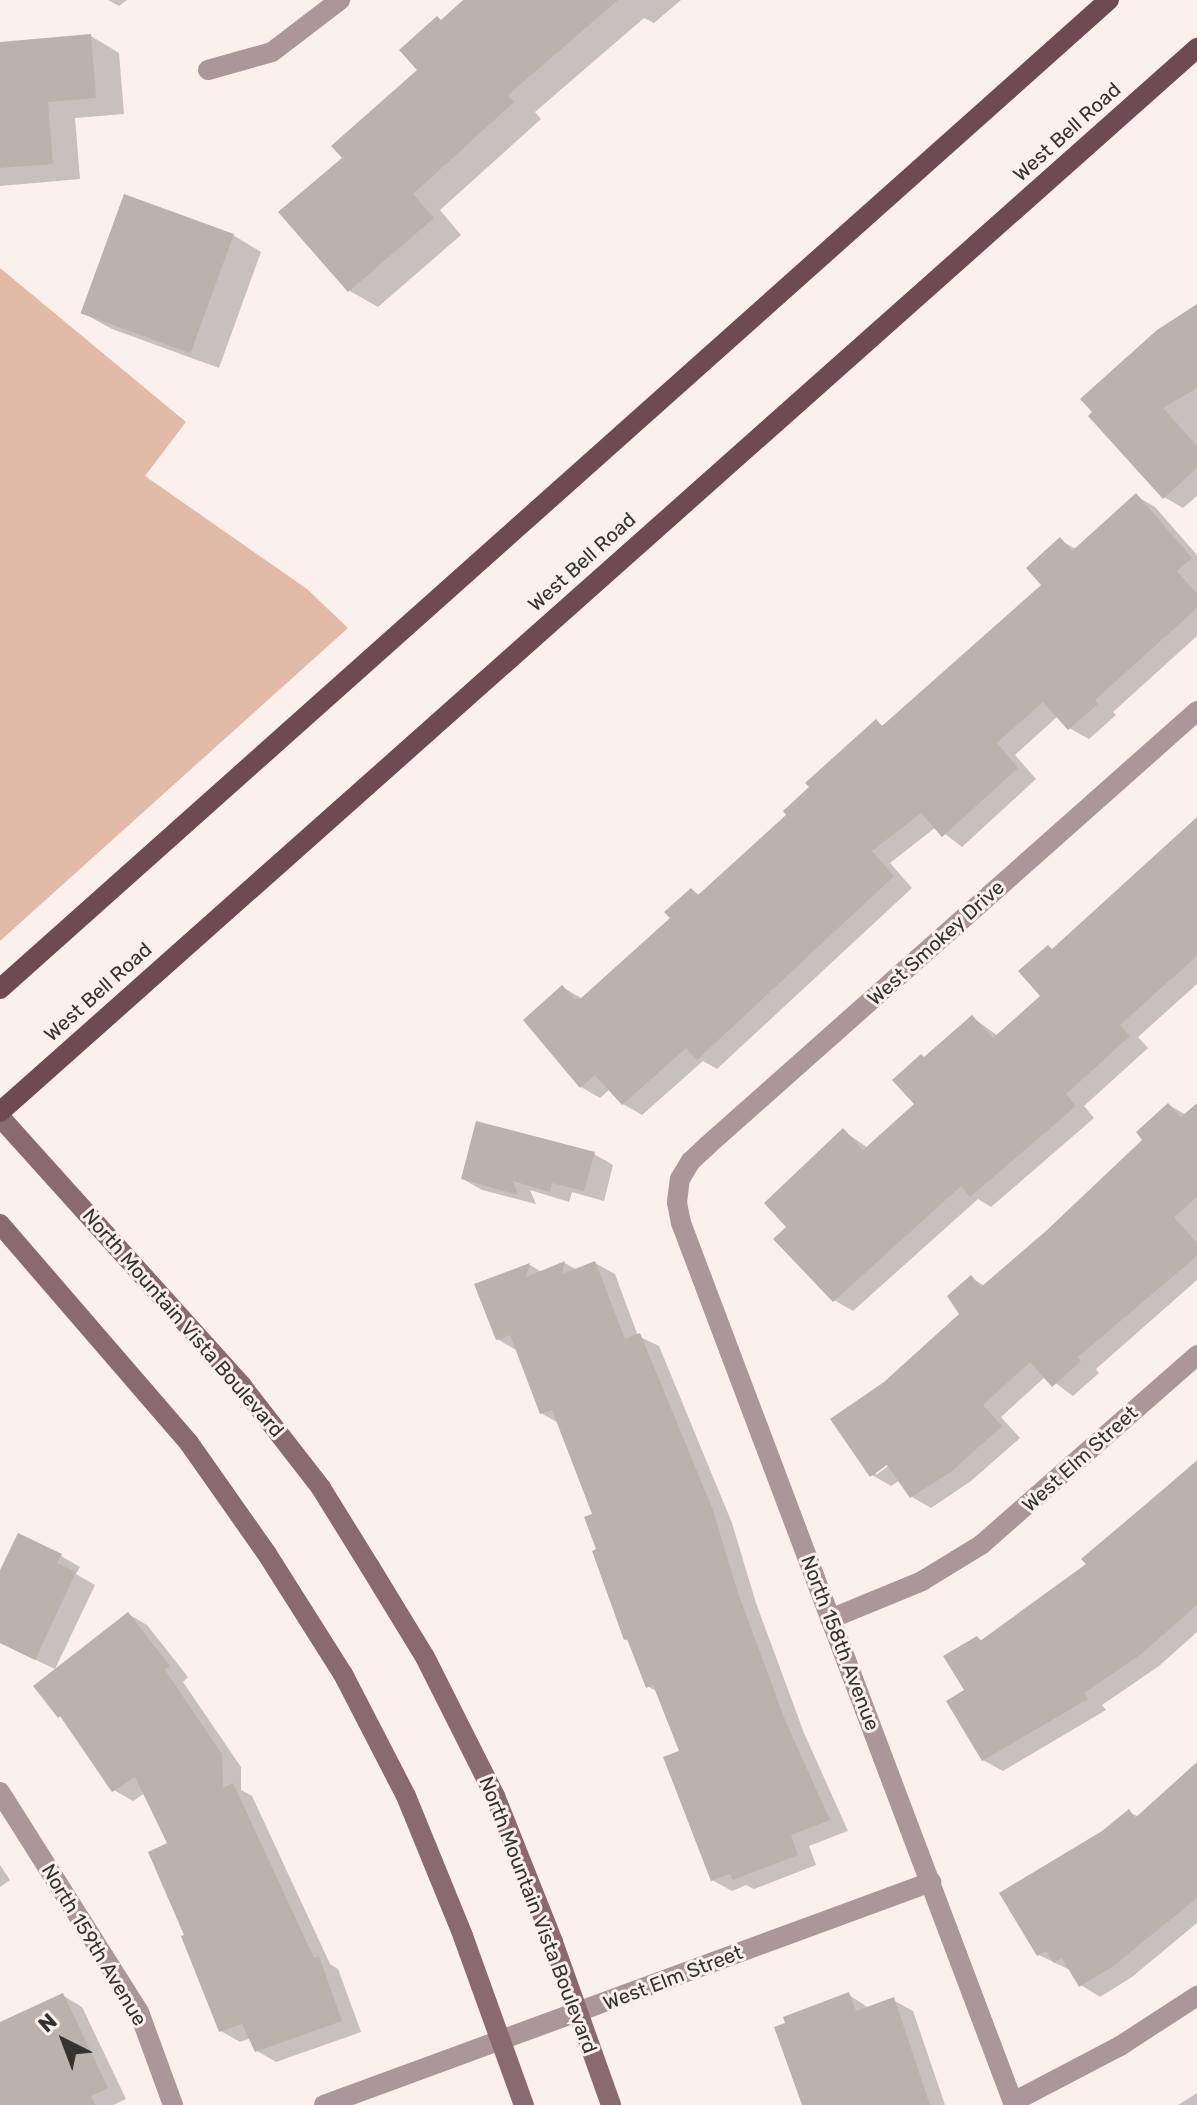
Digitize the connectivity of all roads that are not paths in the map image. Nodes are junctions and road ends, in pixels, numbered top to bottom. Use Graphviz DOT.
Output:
graph roads {
  1 [pos="340,0"];
  2 [pos="1109,0"];
  3 [pos="1197,48"];
  4 [pos="208,70"];
  5 [pos="1197,711"];
  6 [pos="0,989"];
  7 [pos="0,1114"];
  8 [pos="680,1179"];
  9 [pos="0,1224"];
  10 [pos="1197,1355"];
  11 [pos="830,1619"];
  12 [pos="0,1792"];
  13 [pos="931,1882"];
  14 [pos="1197,1996"];
  15 [pos="579,2014"];
  16 [pos="501,2041"];
  17 [pos="1014,2104"];
  18 [pos="173,2105"];
  19 [pos="324,2105"];
  20 [pos="524,2105"];
  21 [pos="611,2105"];
  1 -- 4 [label="street"];
  2 -- 6 [label="main road"];
  3 -- 7 [label="main road, West Bell Road"];
  5 -- 8 [label="street, West Smokey Drive"];
  7 -- 15 [label="street, North Mountain Vista Boulevard"];
  8 -- 11 [label="street, North 158th Avenue"];
  9 -- 16 [label="street"];
  10 -- 11 [label="street, West Elm Street"];
  11 -- 13 [label="street, North 158th Avenue"];
  12 -- 18 [label="street, North 159th Avenue"];
  13 -- 15 [label="street, West Elm Street"];
  13 -- 17 [label="street, North 158th Avenue"];
  14 -- 17 [label="street"];
  15 -- 16 [label="street, West Elm Street"];
  15 -- 21 [label="street, North Mountain Vista Boulevard"];
  16 -- 19 [label="street, West Elm Street"];
  16 -- 20 [label="street"];
}
